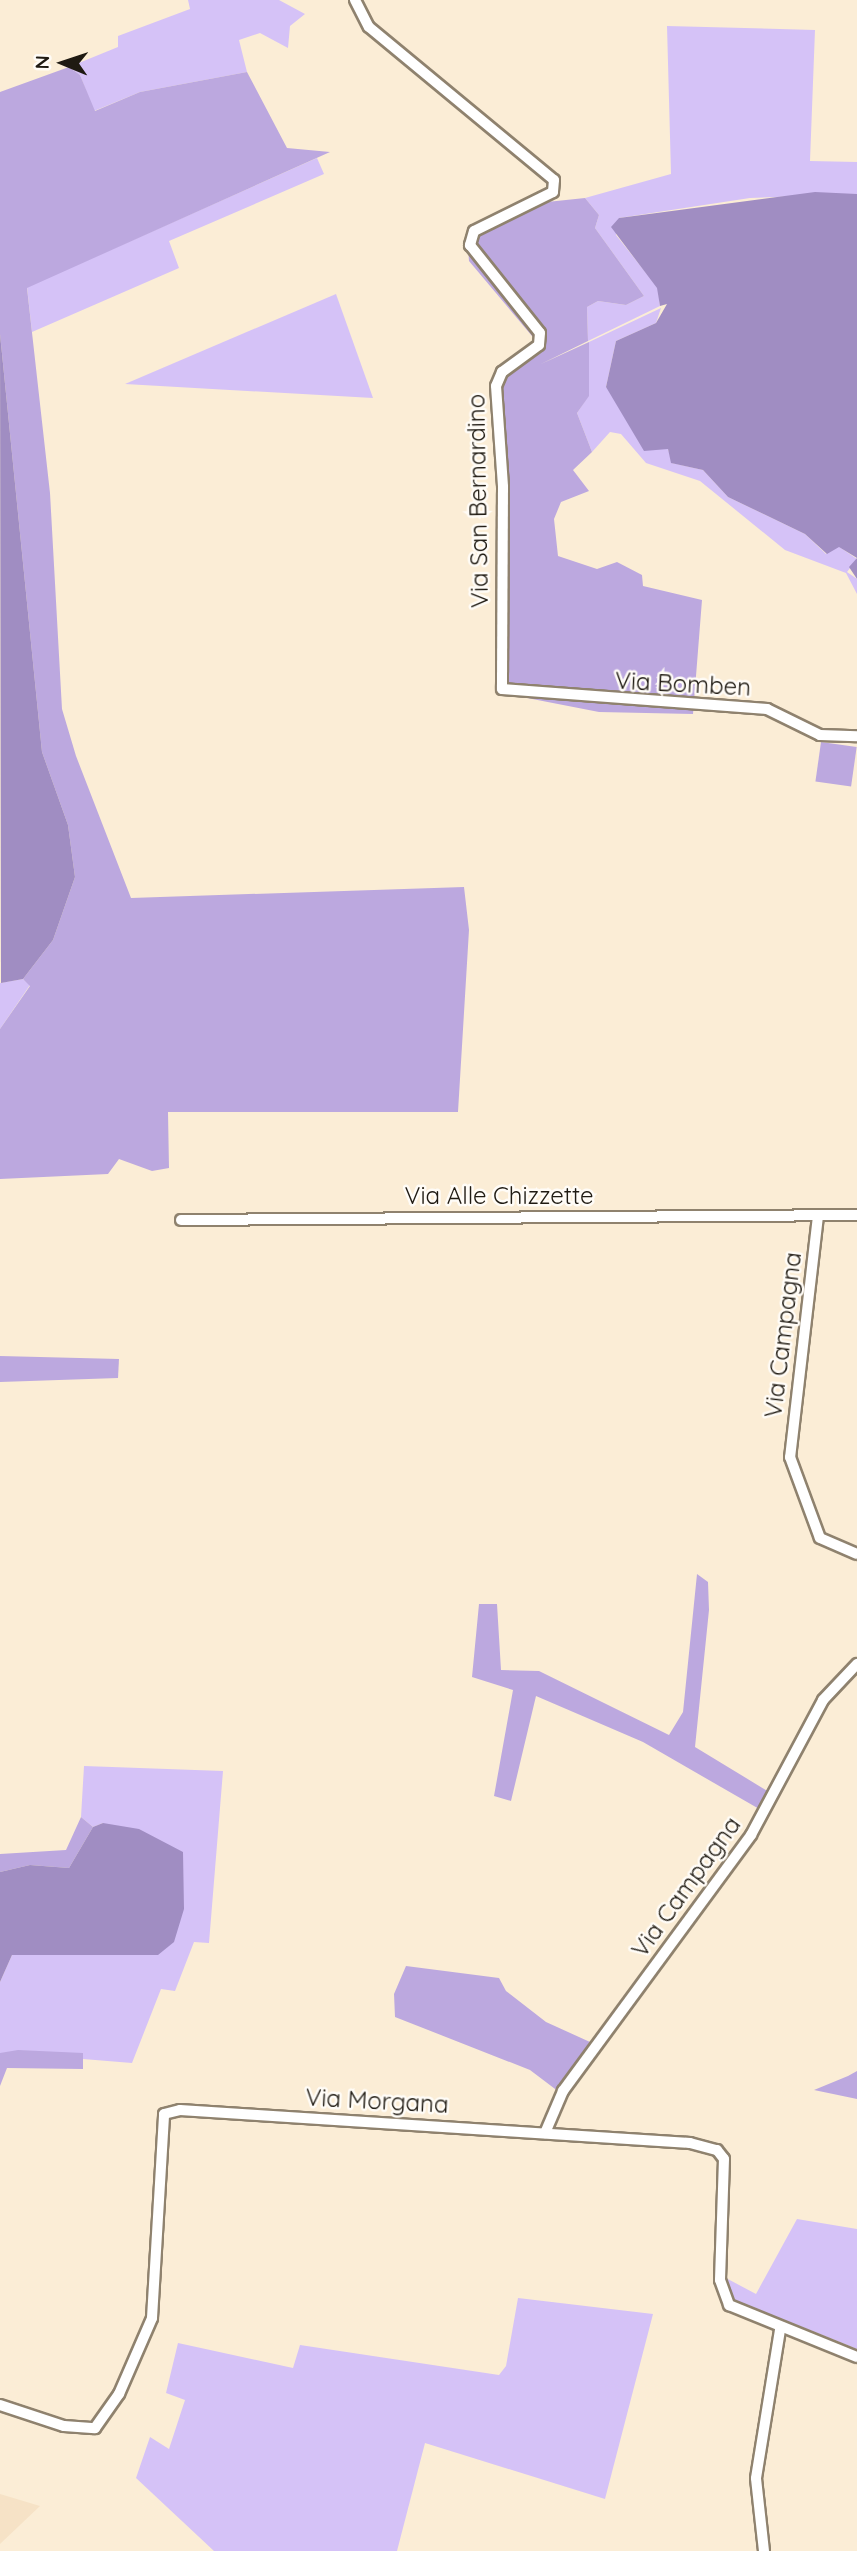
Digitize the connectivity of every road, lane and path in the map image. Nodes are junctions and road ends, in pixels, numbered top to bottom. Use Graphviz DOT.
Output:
graph roads {
  1 [pos="355,0"];
  2 [pos="502,689"];
  3 [pos="857,736"];
  4 [pos="857,1215"];
  5 [pos="818,1216"];
  6 [pos="181,1220"];
  7 [pos="857,1554"];
  8 [pos="857,1664"];
  9 [pos="545,2133"];
  10 [pos="780,2330"];
  11 [pos="857,2357"];
  12 [pos="0,2405"];
  13 [pos="764,2551"];
  1 -- 2 [label="street, Via San Bernardino"];
  2 -- 3 [label="street, Via Bomben"];
  4 -- 5 [label="street, Via Alle Chizzette"];
  5 -- 6 [label="street, Via Alle Chizzette"];
  5 -- 7 [label="street, Via Campagna"];
  8 -- 9 [label="street, Via Campagna"];
  9 -- 10 [label="street, Via Morgana"];
  9 -- 12 [label="street, Via Morgana"];
  10 -- 11 [label="street, Via Morgana"];
  10 -- 13 [label="street"];
}
